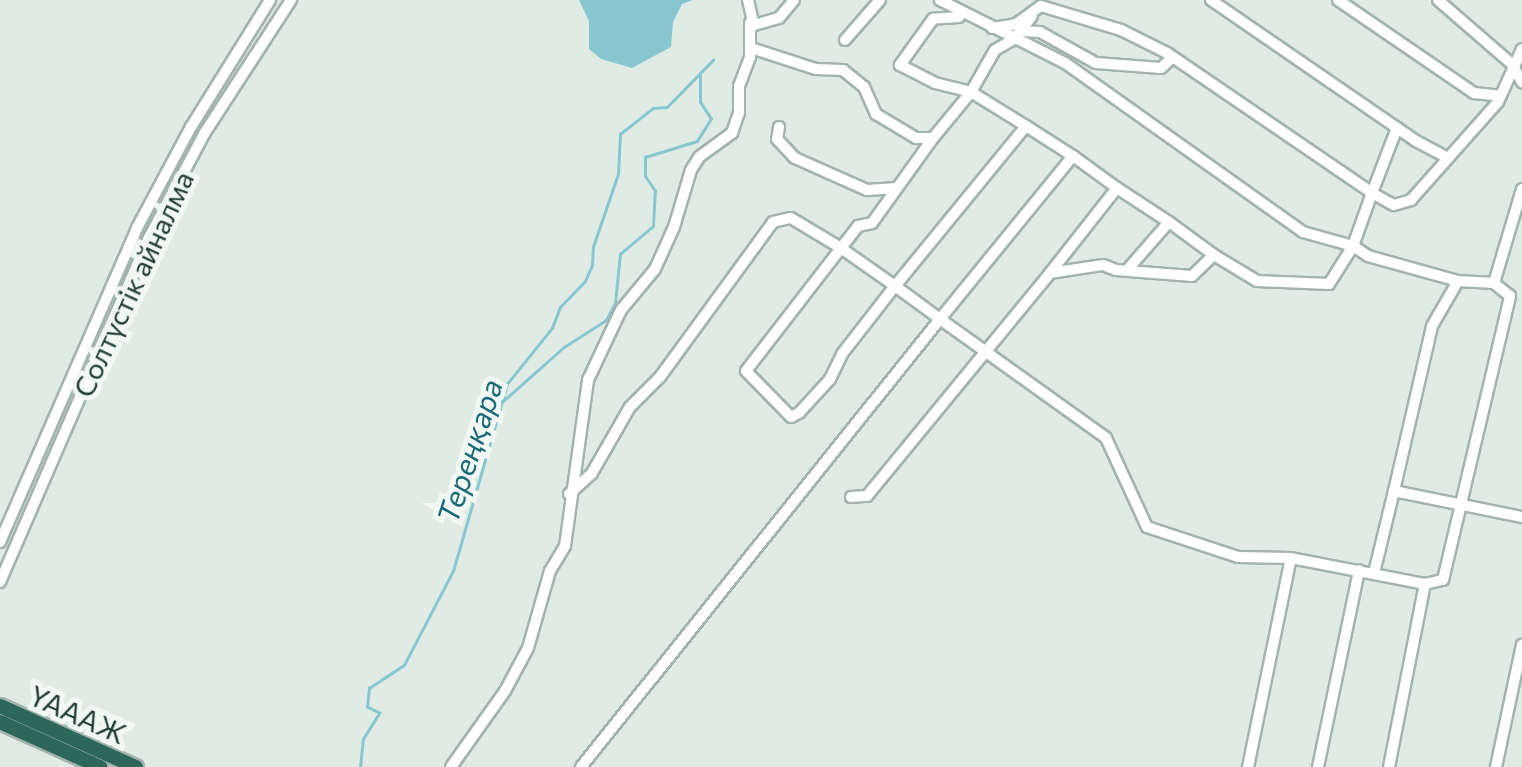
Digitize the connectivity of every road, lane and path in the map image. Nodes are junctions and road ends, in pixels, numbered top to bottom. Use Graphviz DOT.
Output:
graph roads {
  1 [pos="270,0"];
  2 [pos="290,0"];
  3 [pos="748,0"];
  4 [pos="794,0"];
  5 [pos="880,0"];
  6 [pos="1211,0"];
  7 [pos="1338,0"];
  8 [pos="1438,0"];
  9 [pos="945,1"];
  10 [pos="1043,3"];
  11 [pos="971,19"];
  12 [pos="750,23"];
  13 [pos="992,28"];
  14 [pos="1018,35"];
  15 [pos="845,40"];
  16 [pos="750,48"];
  17 [pos="1522,50"];
  18 [pos="1173,57"];
  19 [pos="1512,64"];
  20 [pos="1522,82"];
  21 [pos="971,92"];
  22 [pos="1500,96"];
  23 [pos="1026,126"];
  24 [pos="779,127"];
  25 [pos="1397,128"];
  26 [pos="932,138"];
  27 [pos="1072,156"];
  28 [pos="1448,158"];
  29 [pos="897,188"];
  30 [pos="1118,188"];
  31 [pos="1522,189"];
  32 [pos="1372,193"];
  33 [pos="1169,222"];
  34 [pos="1353,246"];
  35 [pos="841,248"];
  36 [pos="1214,255"];
  37 [pos="1128,269"];
  38 [pos="1050,273"];
  39 [pos="1458,280"];
  40 [pos="1494,283"];
  41 [pos="895,286"];
  42 [pos="940,319"];
  43 [pos="985,352"];
  44 [pos="1394,491"];
  45 [pos="569,494"];
  46 [pos="851,496"];
  47 [pos="1460,505"];
  48 [pos="1522,517"];
  49 [pos="0,542"];
  50 [pos="1291,558"];
  51 [pos="1359,570"];
  52 [pos="1374,573"];
  53 [pos="0,582"];
  54 [pos="1426,584"];
  55 [pos="1522,645"];
  56 [pos="0,706"];
  57 [pos="0,722"];
  58 [pos="100,767"];
  59 [pos="136,767"];
  60 [pos="452,767"];
  61 [pos="581,767"];
  62 [pos="1248,767"];
  63 [pos="1318,767"];
  64 [pos="1388,767"];
  65 [pos="1496,767"];
  1 -- 49 [label="street, Солтүстік айналма"];
  2 -- 53 [label="street, Солтүстік айналма"];
  3 -- 12 [label="street"];
  4 -- 12 [label="street"];
  5 -- 15 [label="street"];
  6 -- 25 [label="street"];
  7 -- 22 [label="street"];
  8 -- 19 [label="street"];
  9 -- 11 [label="street"];
  10 -- 13 [label="street"];
  10 -- 14 [label="street"];
  10 -- 18 [label="street"];
  11 -- 13 [label="street"];
  11 -- 21 [label="street"];
  12 -- 16 [label="street"];
  13 -- 14 [label="street"];
  14 -- 18 [label="street"];
  14 -- 21 [label="street"];
  14 -- 34 [label="street"];
  16 -- 26 [label="street"];
  16 -- 45 [label="street"];
  17 -- 19 [label="street"];
  18 -- 32 [label="street"];
  19 -- 20 [label="street"];
  19 -- 22 [label="street"];
  21 -- 23 [label="street"];
  21 -- 26 [label="street"];
  22 -- 28 [label="street"];
  23 -- 27 [label="street"];
  23 -- 41 [label="street"];
  24 -- 29 [label="street"];
  25 -- 28 [label="street"];
  25 -- 32 [label="street"];
  26 -- 29 [label="street"];
  27 -- 30 [label="street"];
  27 -- 42 [label="street"];
  28 -- 32 [label="street"];
  29 -- 35 [label="street"];
  30 -- 33 [label="street"];
  30 -- 38 [label="street"];
  31 -- 40 [label="street"];
  32 -- 34 [label="street"];
  33 -- 36 [label="street"];
  33 -- 37 [label="street"];
  34 -- 36 [label="street"];
  34 -- 39 [label="street"];
  35 -- 41 [label="street"];
  35 -- 41 [label="street"];
  35 -- 45 [label="street"];
  36 -- 37 [label="street"];
  37 -- 38 [label="street"];
  38 -- 43 [label="street"];
  39 -- 40 [label="street"];
  39 -- 44 [label="street"];
  40 -- 47 [label="street"];
  41 -- 42 [label="street"];
  42 -- 43 [label="street"];
  42 -- 61 [label="street"];
  43 -- 46 [label="street"];
  43 -- 50 [label="street"];
  44 -- 47 [label="street"];
  44 -- 52 [label="street"];
  45 -- 60 [label="street"];
  47 -- 48 [label="street"];
  47 -- 54 [label="street"];
  50 -- 51 [label="street"];
  50 -- 62 [label="street"];
  51 -- 52 [label="street"];
  51 -- 63 [label="street"];
  52 -- 54 [label="street"];
  54 -- 64 [label="street"];
  55 -- 65 [label="street"];
  56 -- 59 [label="highway, ҮАААЖ"];
  57 -- 58 [label="highway, ҮАААЖ"];
}
